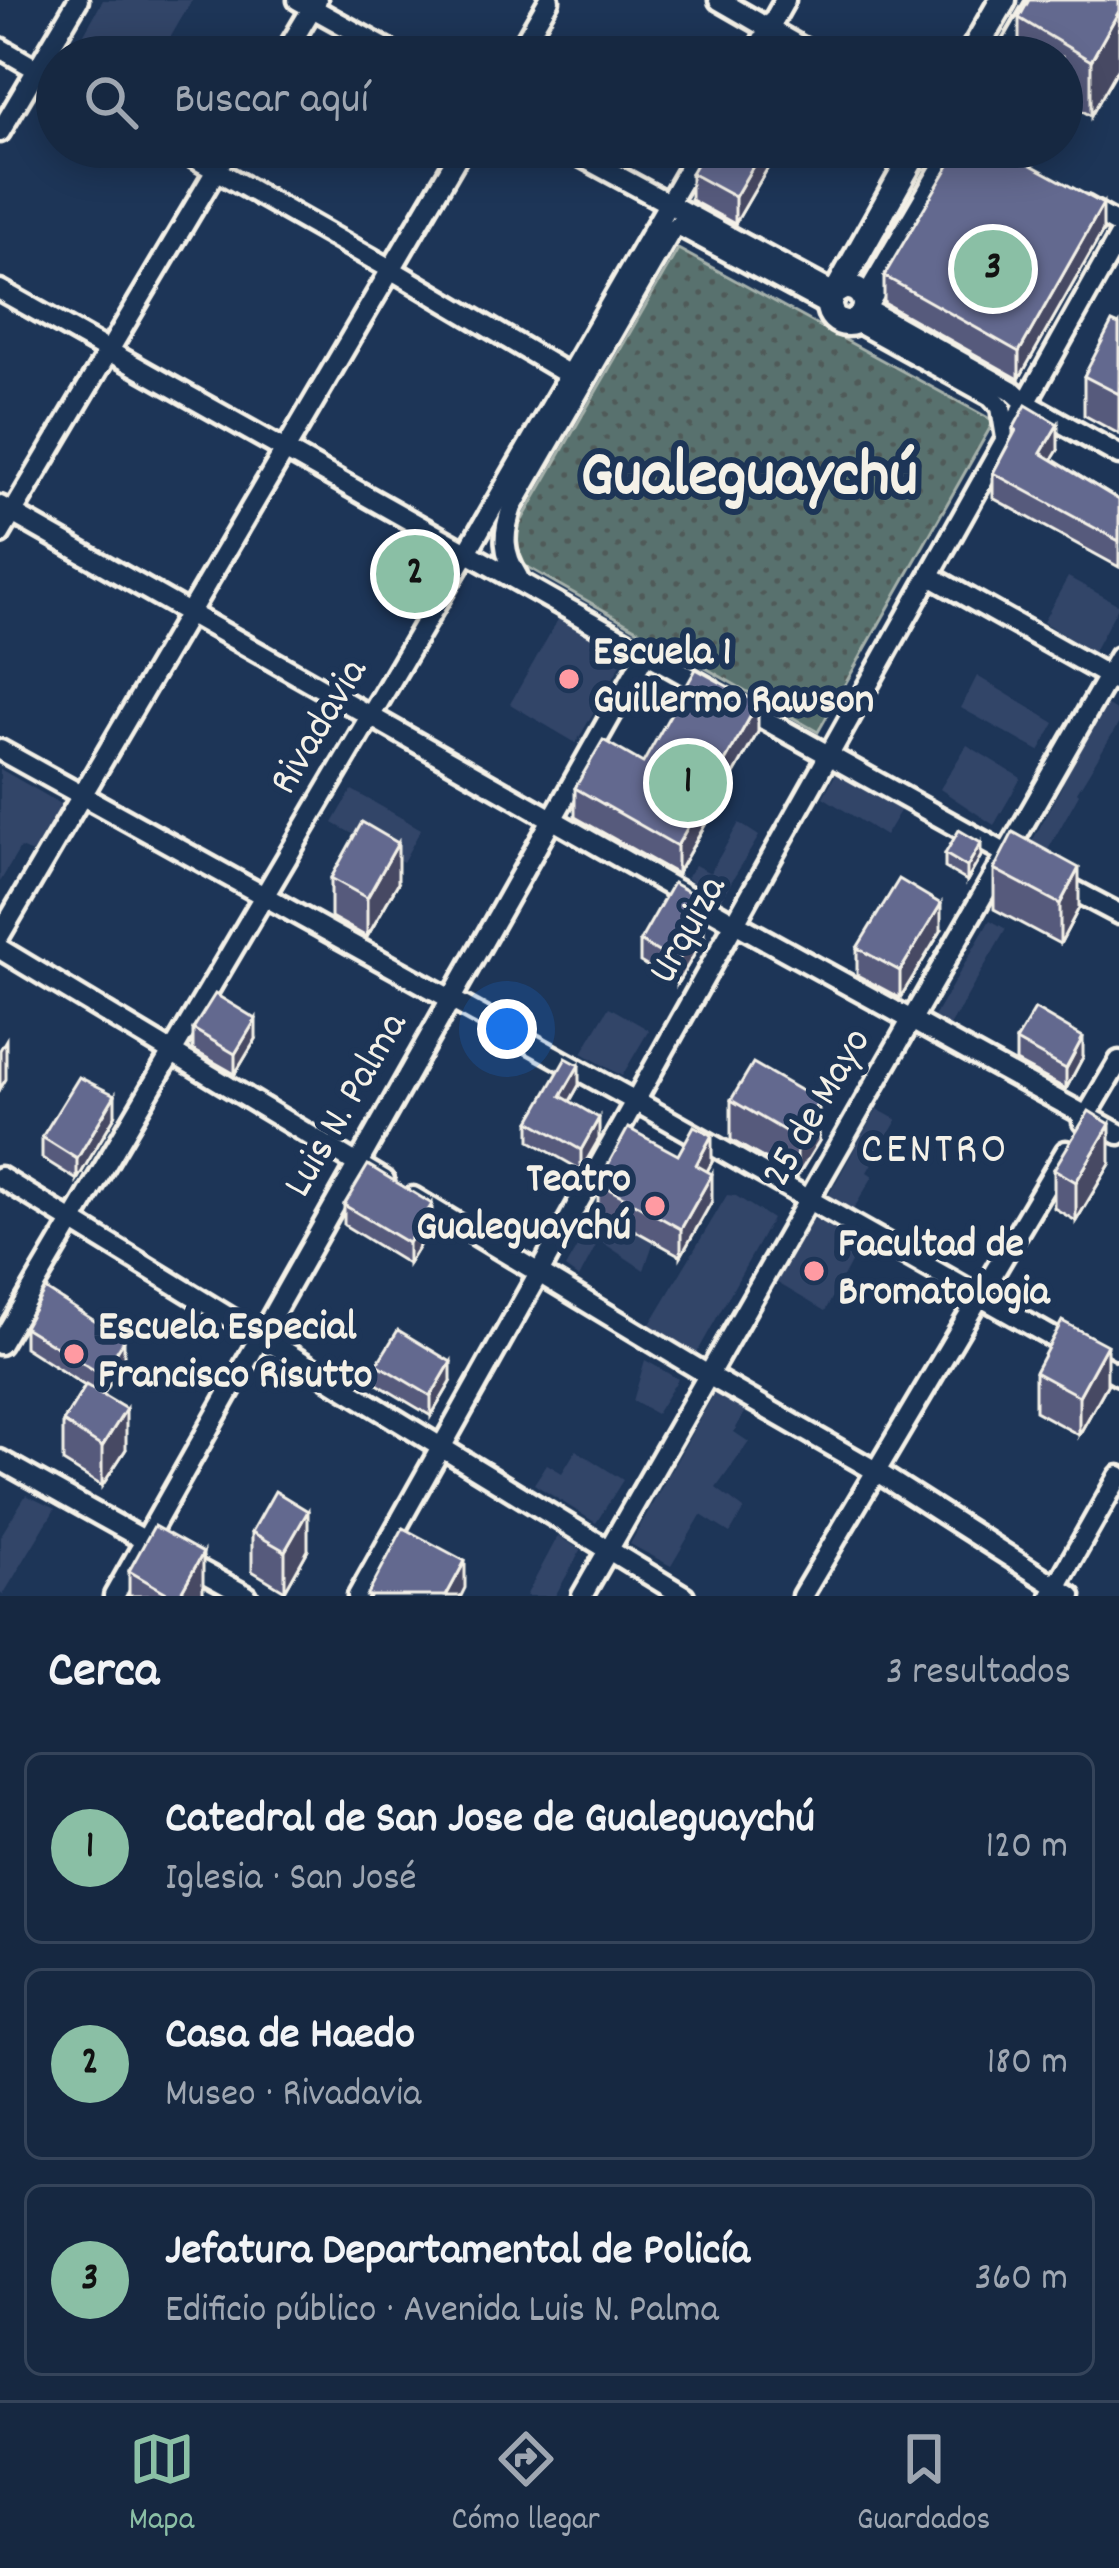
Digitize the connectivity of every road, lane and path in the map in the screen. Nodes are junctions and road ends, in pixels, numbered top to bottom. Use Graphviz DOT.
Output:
graph roads {
  1 [pos="78,0"];
  2 [pos="550,0"];
  3 [pos="719,0"];
  4 [pos="785,0"];
  5 [pos="1003,0"];
  6 [pos="1042,0"];
  7 [pos="309,2"];
  8 [pos="769,29"];
  9 [pos="57,36"];
  10 [pos="293,36"];
  11 [pos="366,36"];
  12 [pos="529,36"];
  13 [pos="765,36"];
  14 [pos="781,36"];
  15 [pos="982,36"];
  16 [pos="1021,36"];
  17 [pos="0,48"];
  18 [pos="36,68"];
  19 [pos="36,71"];
  20 [pos="0,132"];
  21 [pos="212,168"];
  22 [pos="452,168"];
  23 [pos="602,168"];
  24 [pos="689,168"];
  25 [pos="906,168"];
  26 [pos="945,168"];
  27 [pos="216,170"];
  28 [pos="1078,202"];
  29 [pos="668,204"];
  30 [pos="1119,225"];
  31 [pos="1119,237"];
  32 [pos="392,270"];
  33 [pos="0,290"];
  34 [pos="834,296"];
  35 [pos="862,311"];
  36 [pos="108,351"];
  37 [pos="576,379"];
  38 [pos="1026,403"];
  39 [pos="1006,438"];
  40 [pos="286,451"];
  41 [pos="1119,455"];
  42 [pos="6,510"];
  43 [pos="0,534"];
  44 [pos="467,553"];
  45 [pos="930,576"];
  46 [pos="520,581"];
  47 [pos="189,613"];
  48 [pos="646,653"];
  49 [pos="1119,657"];
  50 [pos="1114,679"];
  51 [pos="370,716"];
  52 [pos="0,750"];
  53 [pos="829,756"];
  54 [pos="84,796"];
  55 [pos="552,819"];
  56 [pos="1006,854"];
  57 [pos="264,896"];
  58 [pos="1119,914"];
  59 [pos="735,923"];
  60 [pos="0,935"];
  61 [pos="0,949"];
  62 [pos="450,999"];
  63 [pos="911,1020"];
  64 [pos="172,1052"];
  65 [pos="1119,1061"];
  66 [pos="635,1101"];
  67 [pos="1086,1116"];
  68 [pos="1119,1134"];
  69 [pos="357,1163"];
  70 [pos="0,1177"];
  71 [pos="809,1199"];
  72 [pos="72,1222"];
  73 [pos="539,1273"];
  74 [pos="979,1297"];
  75 [pos="260,1335"];
  76 [pos="0,1344"];
  77 [pos="1119,1375"];
  78 [pos="708,1376"];
  79 [pos="442,1446"];
  80 [pos="0,1460"];
  81 [pos="874,1470"];
  82 [pos="1119,1476"];
  83 [pos="144,1540"];
  84 [pos="609,1549"];
  85 [pos="1059,1593"];
  86 [pos="114,1596"];
  87 [pos="247,1596"];
  88 [pos="358,1596"];
  89 [pos="582,1596"];
  90 [pos="684,1596"];
  91 [pos="802,1596"];
  1 -- 9 [label="street"];
  2 -- 12 [label="street"];
  3 -- 8 [label="street"];
  4 -- 8 [label="street"];
  5 -- 15 [label="main road"];
  6 -- 16 [label="main road"];
  7 -- 10 [label="street"];
  7 -- 11 [label="street"];
  8 -- 13 [label="street"];
  8 -- 14 [label="street"];
  17 -- 18 [label="street"];
  19 -- 20 [label="street"];
  21 -- 27 [label="street"];
  22 -- 32 [label="street"];
  23 -- 29 [label="street"];
  24 -- 29 [label="street, Rivadavia"];
  25 -- 34 [label="main road"];
  26 -- 35 [label="main road"];
  27 -- 32 [label="street"];
  27 -- 36 [label="street"];
  28 -- 30 [label="street"];
  29 -- 34 [label="street"];
  29 -- 37 [label="street, Rivadavia"];
  31 -- 38 [label="street, Urquiza"];
  32 -- 37 [label="street"];
  32 -- 40 [label="street"];
  33 -- 36 [label="street"];
  34 -- 35 [label="main road"];
  34 -- 37 [label="street, Rivadavia"];
  35 -- 38 [label="street"];
  35 -- 39 [label="street"];
  36 -- 40 [label="street"];
  36 -- 42 [label="street"];
  37 -- 44 [label="street, Rivadavia"];
  37 -- 46 [label="street, Rivadavia"];
  38 -- 39 [label="street, Urquiza"];
  38 -- 41 [label="street"];
  39 -- 45 [label="street, Urquiza"];
  40 -- 44 [label="street"];
  40 -- 47 [label="street"];
  42 -- 43 [label="street"];
  42 -- 47 [label="street"];
  44 -- 46 [label="street"];
  44 -- 51 [label="street, Rivadavia"];
  45 -- 50 [label="street"];
  45 -- 53 [label="street, Urquiza"];
  46 -- 48 [label="street"];
  47 -- 51 [label="street"];
  47 -- 54 [label="street"];
  48 -- 53 [label="street"];
  48 -- 55 [label="street, Luis N. Palma"];
  49 -- 50 [label="street, 25 de Mayo"];
  50 -- 56 [label="street, 25 de Mayo"];
  51 -- 55 [label="street"];
  51 -- 57 [label="street, Rivadavia"];
  52 -- 54 [label="street"];
  53 -- 56 [label="street"];
  53 -- 59 [label="street, Urquiza"];
  54 -- 57 [label="street"];
  54 -- 60 [label="street"];
  55 -- 59 [label="street"];
  55 -- 62 [label="street, Luis N. Palma"];
  56 -- 58 [label="street"];
  56 -- 63 [label="street, 25 de Mayo"];
  57 -- 62 [label="street"];
  57 -- 64 [label="street, Rivadavia"];
  59 -- 63 [label="street"];
  59 -- 66 [label="street, Urquiza"];
  61 -- 64 [label="street"];
  62 -- 66 [label="street"];
  62 -- 69 [label="street, Luis N. Palma"];
  63 -- 67 [label="street"];
  63 -- 71 [label="street, 25 de Mayo"];
  64 -- 69 [label="street"];
  64 -- 72 [label="street, Rivadavia"];
  65 -- 67 [label="street"];
  66 -- 71 [label="street"];
  66 -- 73 [label="street, Urquiza"];
  67 -- 68 [label="street"];
  67 -- 74 [label="street"];
  69 -- 73 [label="street"];
  69 -- 75 [label="street, Luis N. Palma"];
  70 -- 72 [label="street"];
  71 -- 74 [label="street"];
  71 -- 78 [label="street, 25 de Mayo"];
  72 -- 75 [label="street"];
  72 -- 76 [label="street, Rivadavia"];
  73 -- 78 [label="street"];
  73 -- 79 [label="street, Urquiza"];
  74 -- 77 [label="street"];
  74 -- 81 [label="street"];
  75 -- 79 [label="street"];
  75 -- 83 [label="street, Luis N. Palma"];
  78 -- 81 [label="street"];
  78 -- 84 [label="street, 25 de Mayo"];
  79 -- 84 [label="street"];
  79 -- 88 [label="street, Urquiza"];
  80 -- 83 [label="street"];
  81 -- 85 [label="street"];
  81 -- 91 [label="street"];
  82 -- 85 [label="street"];
  83 -- 86 [label="street, Luis N. Palma"];
  83 -- 87 [label="street"];
  84 -- 89 [label="street, 25 de Mayo"];
  84 -- 90 [label="street"];
}
